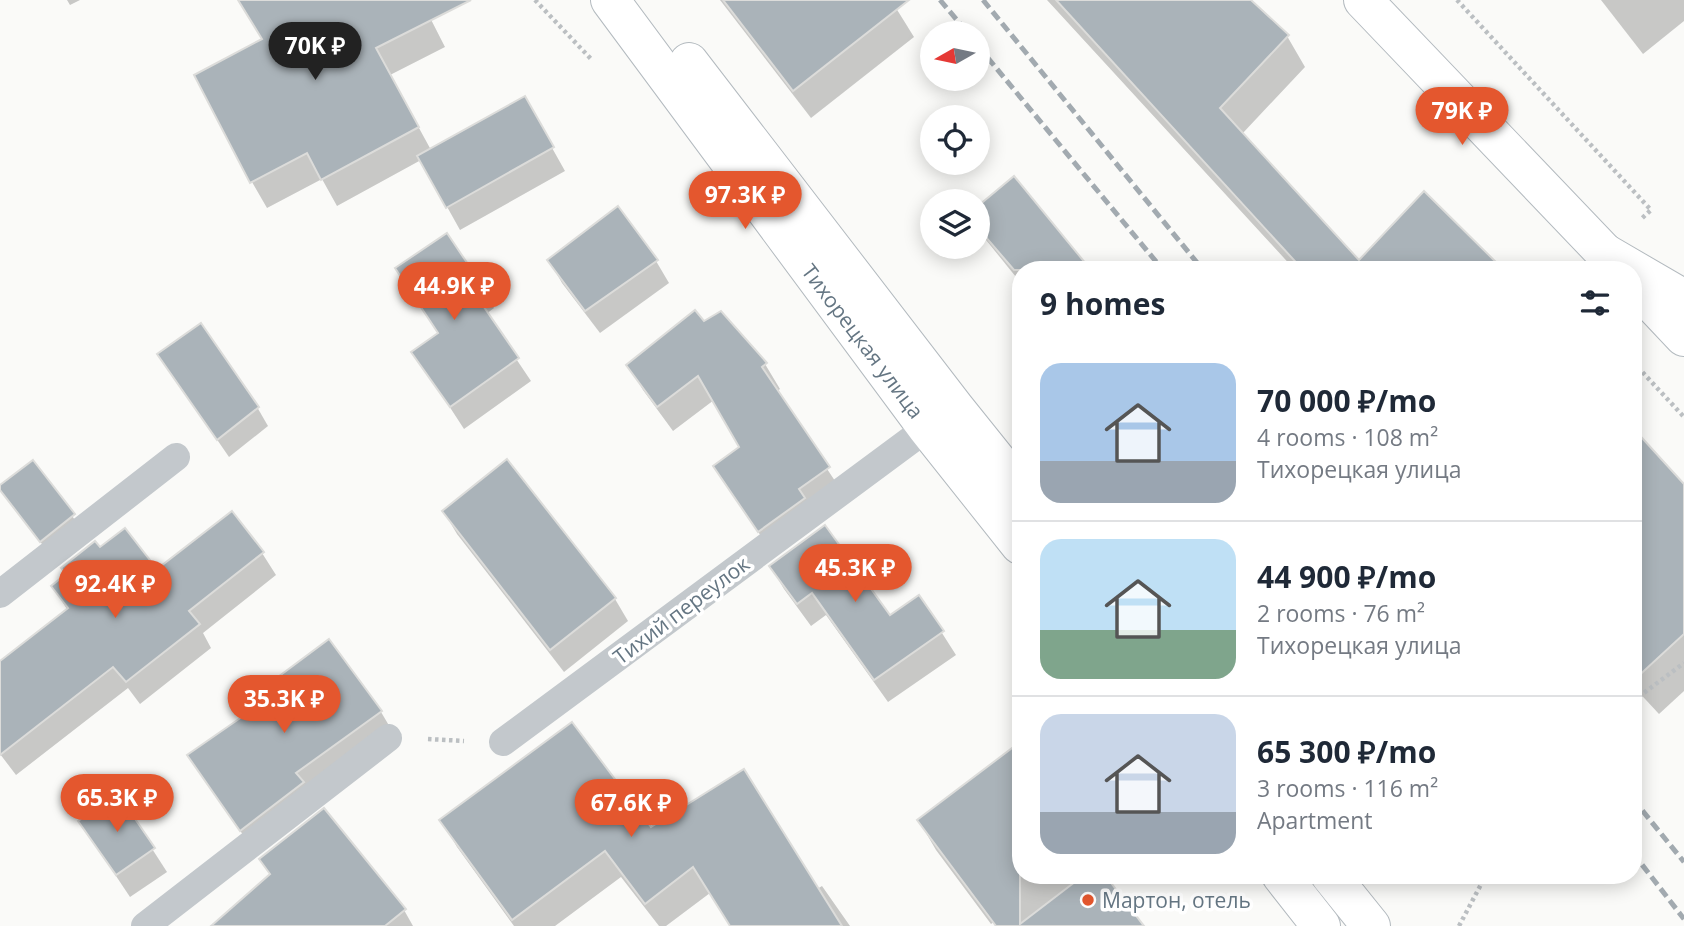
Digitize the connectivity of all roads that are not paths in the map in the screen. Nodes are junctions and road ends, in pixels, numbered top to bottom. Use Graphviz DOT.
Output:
graph roads {
  1 [pos="610,0"];
  2 [pos="642,0"];
  3 [pos="1363,0"];
  4 [pos="1613,261"];
  5 [pos="1642,277"];
  6 [pos="1642,292"];
  7 [pos="1684,299"];
  8 [pos="1684,337"];
  9 [pos="927,428"];
  10 [pos="176,457"];
  11 [pos="1012,479"];
  12 [pos="1012,535"];
  13 [pos="0,594"];
  14 [pos="388,738"];
  15 [pos="503,742"];
  16 [pos="1288,884"];
  17 [pos="1337,884"];
  18 [pos="145,926"];
  19 [pos="1321,926"];
  20 [pos="1371,926"];
  1 -- 9 [label="main road, Тихорецкая улица"];
  2 -- 11 [label="main road, Тихорецкая улица"];
  3 -- 4 [label="main road"];
  5 -- 7 [label="main road"];
  6 -- 8 [label="main road"];
  9 -- 12 [label="main road, Тихорецкая улица"];
  9 -- 15 [label="lane, Тихий переулок"];
  10 -- 13 [label="lane"];
  14 -- 18 [label="lane"];
  16 -- 19 [label="main road"];
  17 -- 20 [label="main road"];
}
